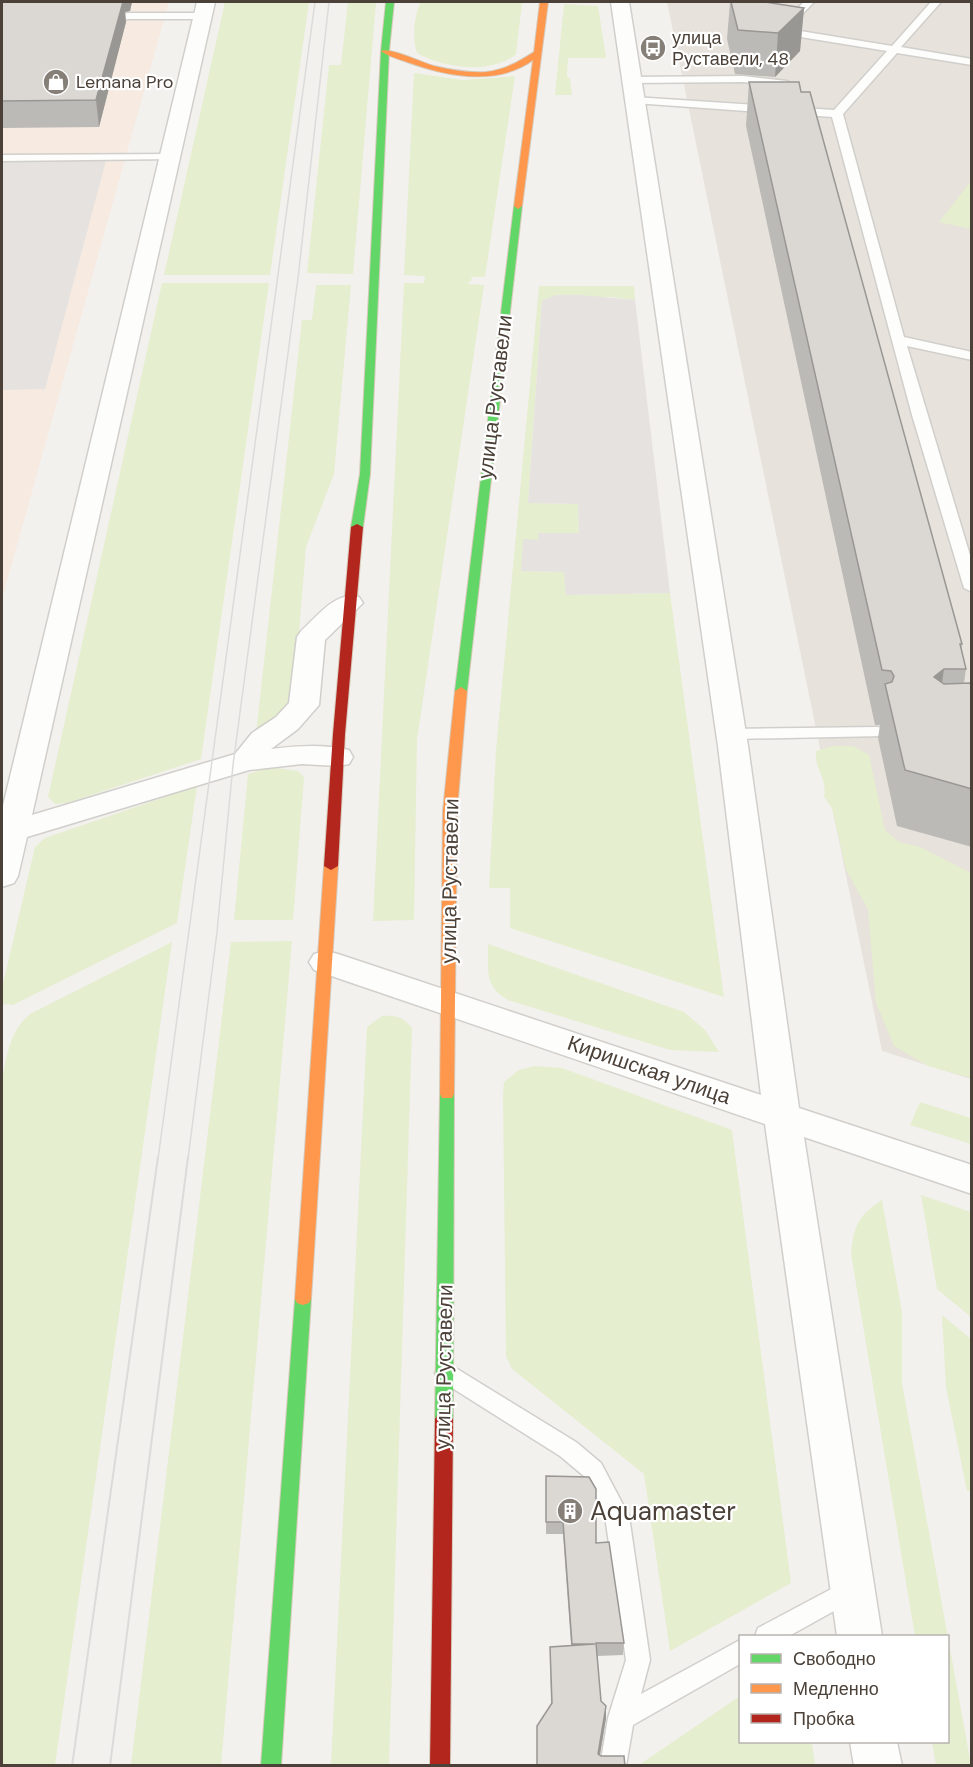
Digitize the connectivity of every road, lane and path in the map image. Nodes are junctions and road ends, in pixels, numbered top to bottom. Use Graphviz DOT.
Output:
graph roads {
  1 [pos="390,2"];
  2 [pos="544,2"];
  3 [pos="620,2"];
  4 [pos="809,2"];
  5 [pos="936,2"];
  6 [pos="205,9"];
  7 [pos="102,11"];
  8 [pos="128,16"];
  9 [pos="88,21"];
  10 [pos="893,50"];
  11 [pos="385,51"];
  12 [pos="538,53"];
  13 [pos="972,62"];
  14 [pos="787,84"];
  15 [pos="633,90"];
  16 [pos="837,114"];
  17 [pos="171,157"];
  18 [pos="2,158"];
  19 [pos="898,340"];
  20 [pos="972,356"];
  21 [pos="972,588"];
  22 [pos="349,603"];
  23 [pos="877,732"];
  24 [pos="731,734"];
  25 [pos="338,757"];
  26 [pos="246,761"];
  27 [pos="7,832"];
  28 [pos="2,876"];
  29 [pos="326,962"];
  30 [pos="448,1002"];
  31 [pos="782,1114"];
  32 [pos="972,1180"];
  33 [pos="444,1372"];
  34 [pos="853,1588"];
  35 [pos="769,1635"];
  36 [pos="860,1635"];
  37 [pos="739,1652"];
  38 [pos="621,1718"];
  39 [pos="874,1743"];
  40 [pos="272,1766"];
  41 [pos="440,1766"];
  42 [pos="613,1766"];
  43 [pos="878,1766"];
  1 -- 11 [label="main road"];
  2 -- 12 [label="main road, улица Руставели"];
  3 -- 15 [label="street"];
  4 -- 10 [label="lane"];
  5 -- 10 [label="lane"];
  6 -- 8 [label="lane"];
  6 -- 17 [label="street"];
  7 -- 8 [label="lane"];
  8 -- 9 [label="lane"];
  10 -- 13 [label="lane"];
  10 -- 16 [label="lane"];
  11 -- 12 [label="main road"];
  11 -- 22 [label="main road"];
  12 -- 30 [label="main road, улица Руставели"];
  14 -- 15 [label="lane"];
  15 -- 16 [label="lane"];
  15 -- 24 [label="street"];
  16 -- 19 [label="lane"];
  17 -- 18 [label="lane"];
  17 -- 27 [label="street"];
  19 -- 20 [label="lane"];
  19 -- 21 [label="lane"];
  22 -- 25 [label="main road"];
  22 -- 26 [label="street"];
  23 -- 24 [label="lane"];
  24 -- 31 [label="street"];
  25 -- 26 [label="street"];
  25 -- 29 [label="main road"];
  26 -- 27 [label="street"];
  27 -- 28 [label="street"];
  29 -- 30 [label="street, Киришская улица"];
  29 -- 40 [label="main road"];
  30 -- 31 [label="street, Киришская улица"];
  30 -- 33 [label="main road, улица Руставели"];
  31 -- 32 [label="street, Киришская улица"];
  31 -- 34 [label="street"];
  33 -- 38 [label="lane"];
  33 -- 41 [label="main road, улица Руставели"];
  34 -- 35 [label="lane"];
  34 -- 36 [label="street"];
  37 -- 38 [label="lane"];
  38 -- 42 [label="lane"];
  39 -- 43 [label="street"];
}
